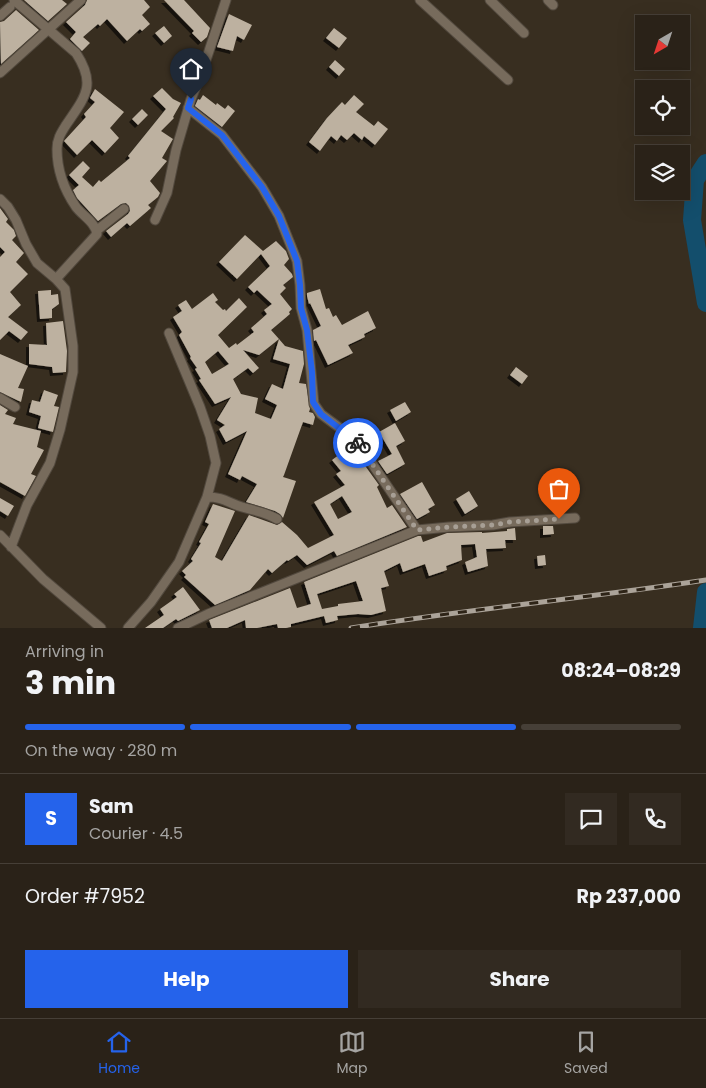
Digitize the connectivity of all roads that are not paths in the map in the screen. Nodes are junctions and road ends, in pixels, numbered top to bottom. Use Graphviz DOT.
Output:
graph roads {
  1 [pos="81,0"];
  2 [pos="226,0"];
  3 [pos="420,0"];
  4 [pos="490,0"];
  5 [pos="12,3"];
  6 [pos="0,16"];
  7 [pos="48,30"];
  8 [pos="524,33"];
  9 [pos="0,73"];
  10 [pos="508,80"];
  11 [pos="188,108"];
  12 [pos="0,198"];
  13 [pos="124,208"];
  14 [pos="155,220"];
  15 [pos="96,230"];
  16 [pos="56,279"];
  17 [pos="169,333"];
  18 [pos="0,398"];
  19 [pos="15,407"];
  20 [pos="207,497"];
  21 [pos="277,518"];
  22 [pos="575,518"];
  23 [pos="417,530"];
  24 [pos="0,534"];
  25 [pos="11,547"];
  26 [pos="101,628"];
  27 [pos="128,628"];
  28 [pos="178,628"];
  1 -- 7 [label="street"];
  2 -- 11 [label="street"];
  3 -- 10 [label="street"];
  4 -- 8 [label="street"];
  5 -- 6 [label="street"];
  5 -- 7 [label="street"];
  7 -- 9 [label="street"];
  7 -- 15 [label="street"];
  11 -- 14 [label="street"];
  11 -- 23 [label="street"];
  12 -- 16 [label="street"];
  13 -- 15 [label="street"];
  15 -- 16 [label="street"];
  16 -- 25 [label="street"];
  17 -- 20 [label="street"];
  18 -- 19 [label="street"];
  20 -- 21 [label="street"];
  20 -- 27 [label="street"];
  22 -- 23 [label="street"];
  23 -- 28 [label="street"];
  24 -- 25 [label="street"];
  25 -- 26 [label="street"];
}
